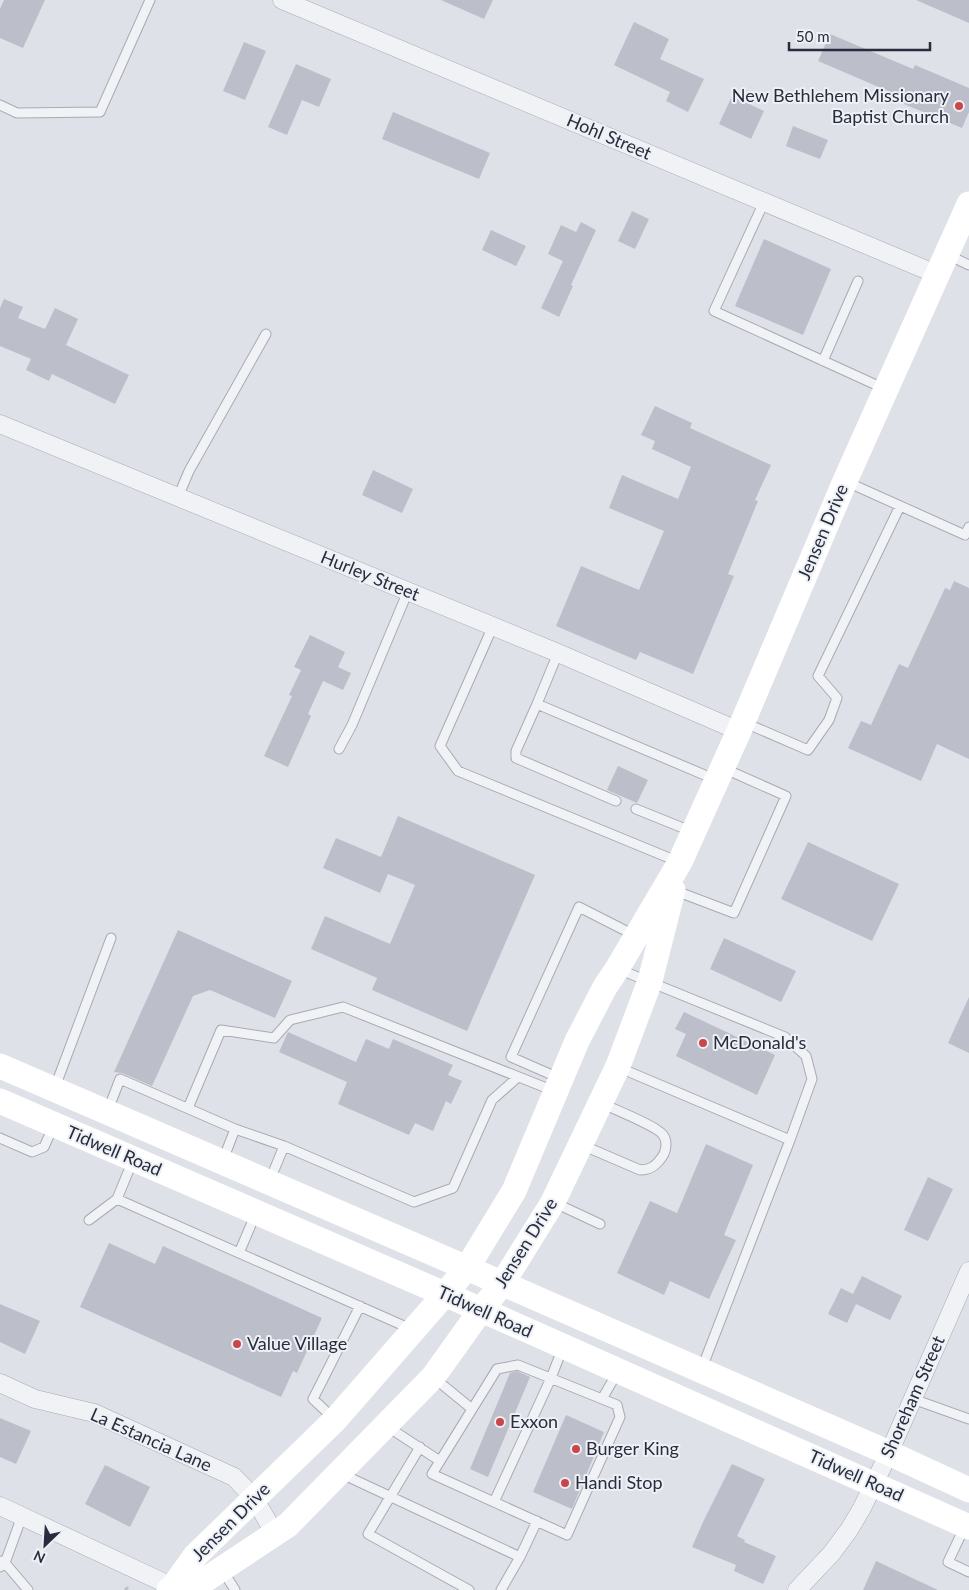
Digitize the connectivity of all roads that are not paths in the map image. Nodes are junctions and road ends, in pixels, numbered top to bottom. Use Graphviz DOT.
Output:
graph roads {
  1 [pos="150,0"];
  2 [pos="282,0"];
  3 [pos="0,105"];
  4 [pos="764,202"];
  5 [pos="969,204"];
  6 [pos="941,264"];
  7 [pos="969,265"];
  8 [pos="858,281"];
  9 [pos="266,334"];
  10 [pos="823,360"];
  11 [pos="886,389"];
  12 [pos="0,424"];
  13 [pos="845,481"];
  14 [pos="178,497"];
  15 [pos="900,506"];
  16 [pos="967,531"];
  17 [pos="408,591"];
  18 [pos="493,626"];
  19 [pos="558,652"];
  20 [pos="537,704"];
  21 [pos="741,726"];
  22 [pos="338,749"];
  23 [pos="720,774"];
  24 [pos="616,801"];
  25 [pos="636,809"];
  26 [pos="693,832"];
  27 [pos="680,862"];
  28 [pos="673,890"];
  29 [pos="637,936"];
  30 [pos="112,938"];
  31 [pos="618,969"];
  32 [pos="650,981"];
  33 [pos="0,1066"];
  34 [pos="618,1066"];
  35 [pos="518,1076"];
  36 [pos="559,1086"];
  37 [pos="54,1090"];
  38 [pos="0,1101"];
  39 [pos="600,1103"];
  40 [pos="188,1108"];
  41 [pos="118,1118"];
  42 [pos="54,1125"];
  43 [pos="235,1128"];
  44 [pos="0,1138"];
  45 [pos="790,1140"];
  46 [pos="580,1144"];
  47 [pos="284,1146"];
  48 [pos="125,1156"];
  49 [pos="222,1162"];
  50 [pos="269,1182"];
  51 [pos="117,1199"];
  52 [pos="553,1202"];
  53 [pos="256,1212"];
  54 [pos="89,1220"];
  55 [pos="600,1224"];
  56 [pos="239,1253"];
  57 [pos="467,1268"];
  58 [pos="969,1271"];
  59 [pos="502,1284"];
  60 [pos="445,1294"];
  61 [pos="360,1306"];
  62 [pos="481,1310"];
  63 [pos="414,1330"];
  64 [pos="563,1346"];
  65 [pos="619,1371"];
  66 [pos="701,1371"];
  67 [pos="433,1377"];
  68 [pos="551,1378"];
  69 [pos="0,1383"];
  70 [pos="913,1399"];
  71 [pos="602,1400"];
  72 [pos="472,1409"];
  73 [pos="969,1419"];
  74 [pos="335,1420"];
  75 [pos="386,1425"];
  76 [pos="420,1447"];
  77 [pos="889,1453"];
  78 [pos="440,1461"];
  79 [pos="339,1473"];
  80 [pos="874,1484"];
  81 [pos="965,1486"];
  82 [pos="390,1496"];
  83 [pos="254,1498"];
  84 [pos="494,1502"];
  85 [pos="0,1506"];
  86 [pos="22,1516"];
  87 [pos="536,1521"];
  88 [pos="967,1526"];
  89 [pos="275,1534"];
  90 [pos="520,1557"];
  91 [pos="2,1563"];
  92 [pos="221,1569"];
  93 [pos="969,1572"];
  94 [pos="171,1589"];
  95 [pos="28,1590"];
  96 [pos="235,1590"];
  97 [pos="469,1590"];
  98 [pos="502,1590"];
  99 [pos="797,1590"];
  1 -- 3 [label="lane"];
  2 -- 4 [label="street, Hohl Street"];
  4 -- 6 [label="street, Hohl Street"];
  4 -- 10 [label="lane"];
  5 -- 6 [label="main road, Jensen Drive"];
  6 -- 7 [label="lane"];
  6 -- 11 [label="main road, Jensen Drive"];
  8 -- 10 [label="lane"];
  9 -- 14 [label="lane"];
  10 -- 11 [label="lane"];
  11 -- 13 [label="main road, Jensen Drive"];
  12 -- 14 [label="street, Hurley Street"];
  13 -- 15 [label="lane"];
  13 -- 21 [label="main road, Jensen Drive"];
  14 -- 17 [label="street, Hurley Street"];
  15 -- 16 [label="lane"];
  15 -- 21 [label="lane"];
  17 -- 18 [label="street, Hurley Street"];
  17 -- 22 [label="lane"];
  18 -- 19 [label="street, Hurley Street"];
  18 -- 27 [label="lane"];
  19 -- 20 [label="lane"];
  19 -- 21 [label="street, Hurley Street"];
  20 -- 23 [label="lane"];
  20 -- 24 [label="lane"];
  21 -- 23 [label="main road, Jensen Drive"];
  23 -- 26 [label="main road, Jensen Drive"];
  23 -- 28 [label="lane"];
  25 -- 26 [label="lane"];
  26 -- 27 [label="main road, Jensen Drive"];
  27 -- 28 [label="main road, Jensen Drive"];
  27 -- 29 [label="main road, Jensen Drive"];
  28 -- 32 [label="main road, Jensen Drive"];
  29 -- 31 [label="main road, Jensen Drive"];
  29 -- 36 [label="lane"];
  30 -- 37 [label="lane"];
  31 -- 32 [label="lane"];
  31 -- 36 [label="main road, Jensen Drive"];
  32 -- 34 [label="main road, Jensen Drive"];
  32 -- 45 [label="lane"];
  33 -- 37 [label="main road, Tidwell Road"];
  34 -- 39 [label="main road, Jensen Drive"];
  34 -- 45 [label="lane"];
  35 -- 36 [label="lane"];
  35 -- 40 [label="lane"];
  35 -- 47 [label="lane"];
  36 -- 57 [label="main road, Jensen Drive"];
  37 -- 41 [label="main road, Tidwell Road"];
  38 -- 42 [label="main road, Tidwell Road"];
  39 -- 46 [label="main road, Jensen Drive"];
  39 -- 46 [label="lane"];
  40 -- 41 [label="lane"];
  40 -- 43 [label="lane"];
  41 -- 48 [label="main road"];
  41 -- 49 [label="main road, Tidwell Road"];
  42 -- 44 [label="lane"];
  42 -- 48 [label="main road, Tidwell Road"];
  43 -- 47 [label="lane"];
  43 -- 49 [label="lane"];
  45 -- 66 [label="lane"];
  46 -- 52 [label="main road, Jensen Drive"];
  47 -- 50 [label="lane"];
  48 -- 51 [label="lane"];
  48 -- 53 [label="main road, Tidwell Road"];
  49 -- 50 [label="main road, Tidwell Road"];
  50 -- 53 [label="main road"];
  50 -- 57 [label="main road, Tidwell Road"];
  51 -- 54 [label="lane"];
  51 -- 56 [label="lane"];
  52 -- 55 [label="lane"];
  52 -- 59 [label="main road, Jensen Drive"];
  53 -- 56 [label="lane"];
  53 -- 60 [label="main road, Tidwell Road"];
  56 -- 61 [label="lane"];
  57 -- 59 [label="main road, Tidwell Road"];
  57 -- 60 [label="main road, Jensen Drive"];
  58 -- 70 [label="street, Shoreham Street"];
  59 -- 62 [label="main road, Jensen Drive"];
  59 -- 66 [label="main road, Tidwell Road"];
  60 -- 62 [label="main road, Tidwell Road"];
  60 -- 63 [label="main road, Jensen Drive"];
  61 -- 63 [label="lane"];
  61 -- 74 [label="lane"];
  62 -- 64 [label="main road, Tidwell Road"];
  62 -- 67 [label="main road, Jensen Drive"];
  63 -- 74 [label="main road, Jensen Drive"];
  64 -- 65 [label="main road, Tidwell Road"];
  64 -- 68 [label="lane"];
  65 -- 71 [label="lane"];
  65 -- 80 [label="main road, Tidwell Road"];
  66 -- 77 [label="main road, Tidwell Road"];
  67 -- 72 [label="lane"];
  67 -- 75 [label="main road, Jensen Drive"];
  68 -- 71 [label="lane"];
  68 -- 72 [label="lane"];
  68 -- 84 [label="lane"];
  69 -- 83 [label="street, La Estancia Lane"];
  70 -- 73 [label="lane"];
  70 -- 77 [label="street, Shoreham Street"];
  71 -- 87 [label="lane"];
  72 -- 78 [label="lane"];
  74 -- 83 [label="main road, Jensen Drive"];
  75 -- 76 [label="lane"];
  75 -- 79 [label="main road, Jensen Drive"];
  76 -- 78 [label="lane"];
  76 -- 82 [label="lane"];
  77 -- 80 [label="street, Shoreham Street"];
  77 -- 81 [label="main road, Tidwell Road"];
  78 -- 84 [label="lane"];
  79 -- 82 [label="lane"];
  79 -- 89 [label="main road, Jensen Drive"];
  80 -- 88 [label="main road, Tidwell Road"];
  80 -- 99 [label="street, Shoreham Street"];
  82 -- 90 [label="lane"];
  82 -- 97 [label="lane"];
  83 -- 89 [label="street, La Estancia Lane"];
  83 -- 94 [label="main road, Jensen Drive"];
  84 -- 87 [label="lane"];
  85 -- 86 [label="street"];
  86 -- 91 [label="lane"];
  86 -- 94 [label="street"];
  87 -- 90 [label="lane"];
  88 -- 93 [label="lane"];
  89 -- 92 [label="main road, Jensen Drive"];
  90 -- 98 [label="lane"];
  91 -- 95 [label="lane"];
  92 -- 94 [label="main road, Jensen Drive"];
  92 -- 96 [label="lane"];
}
